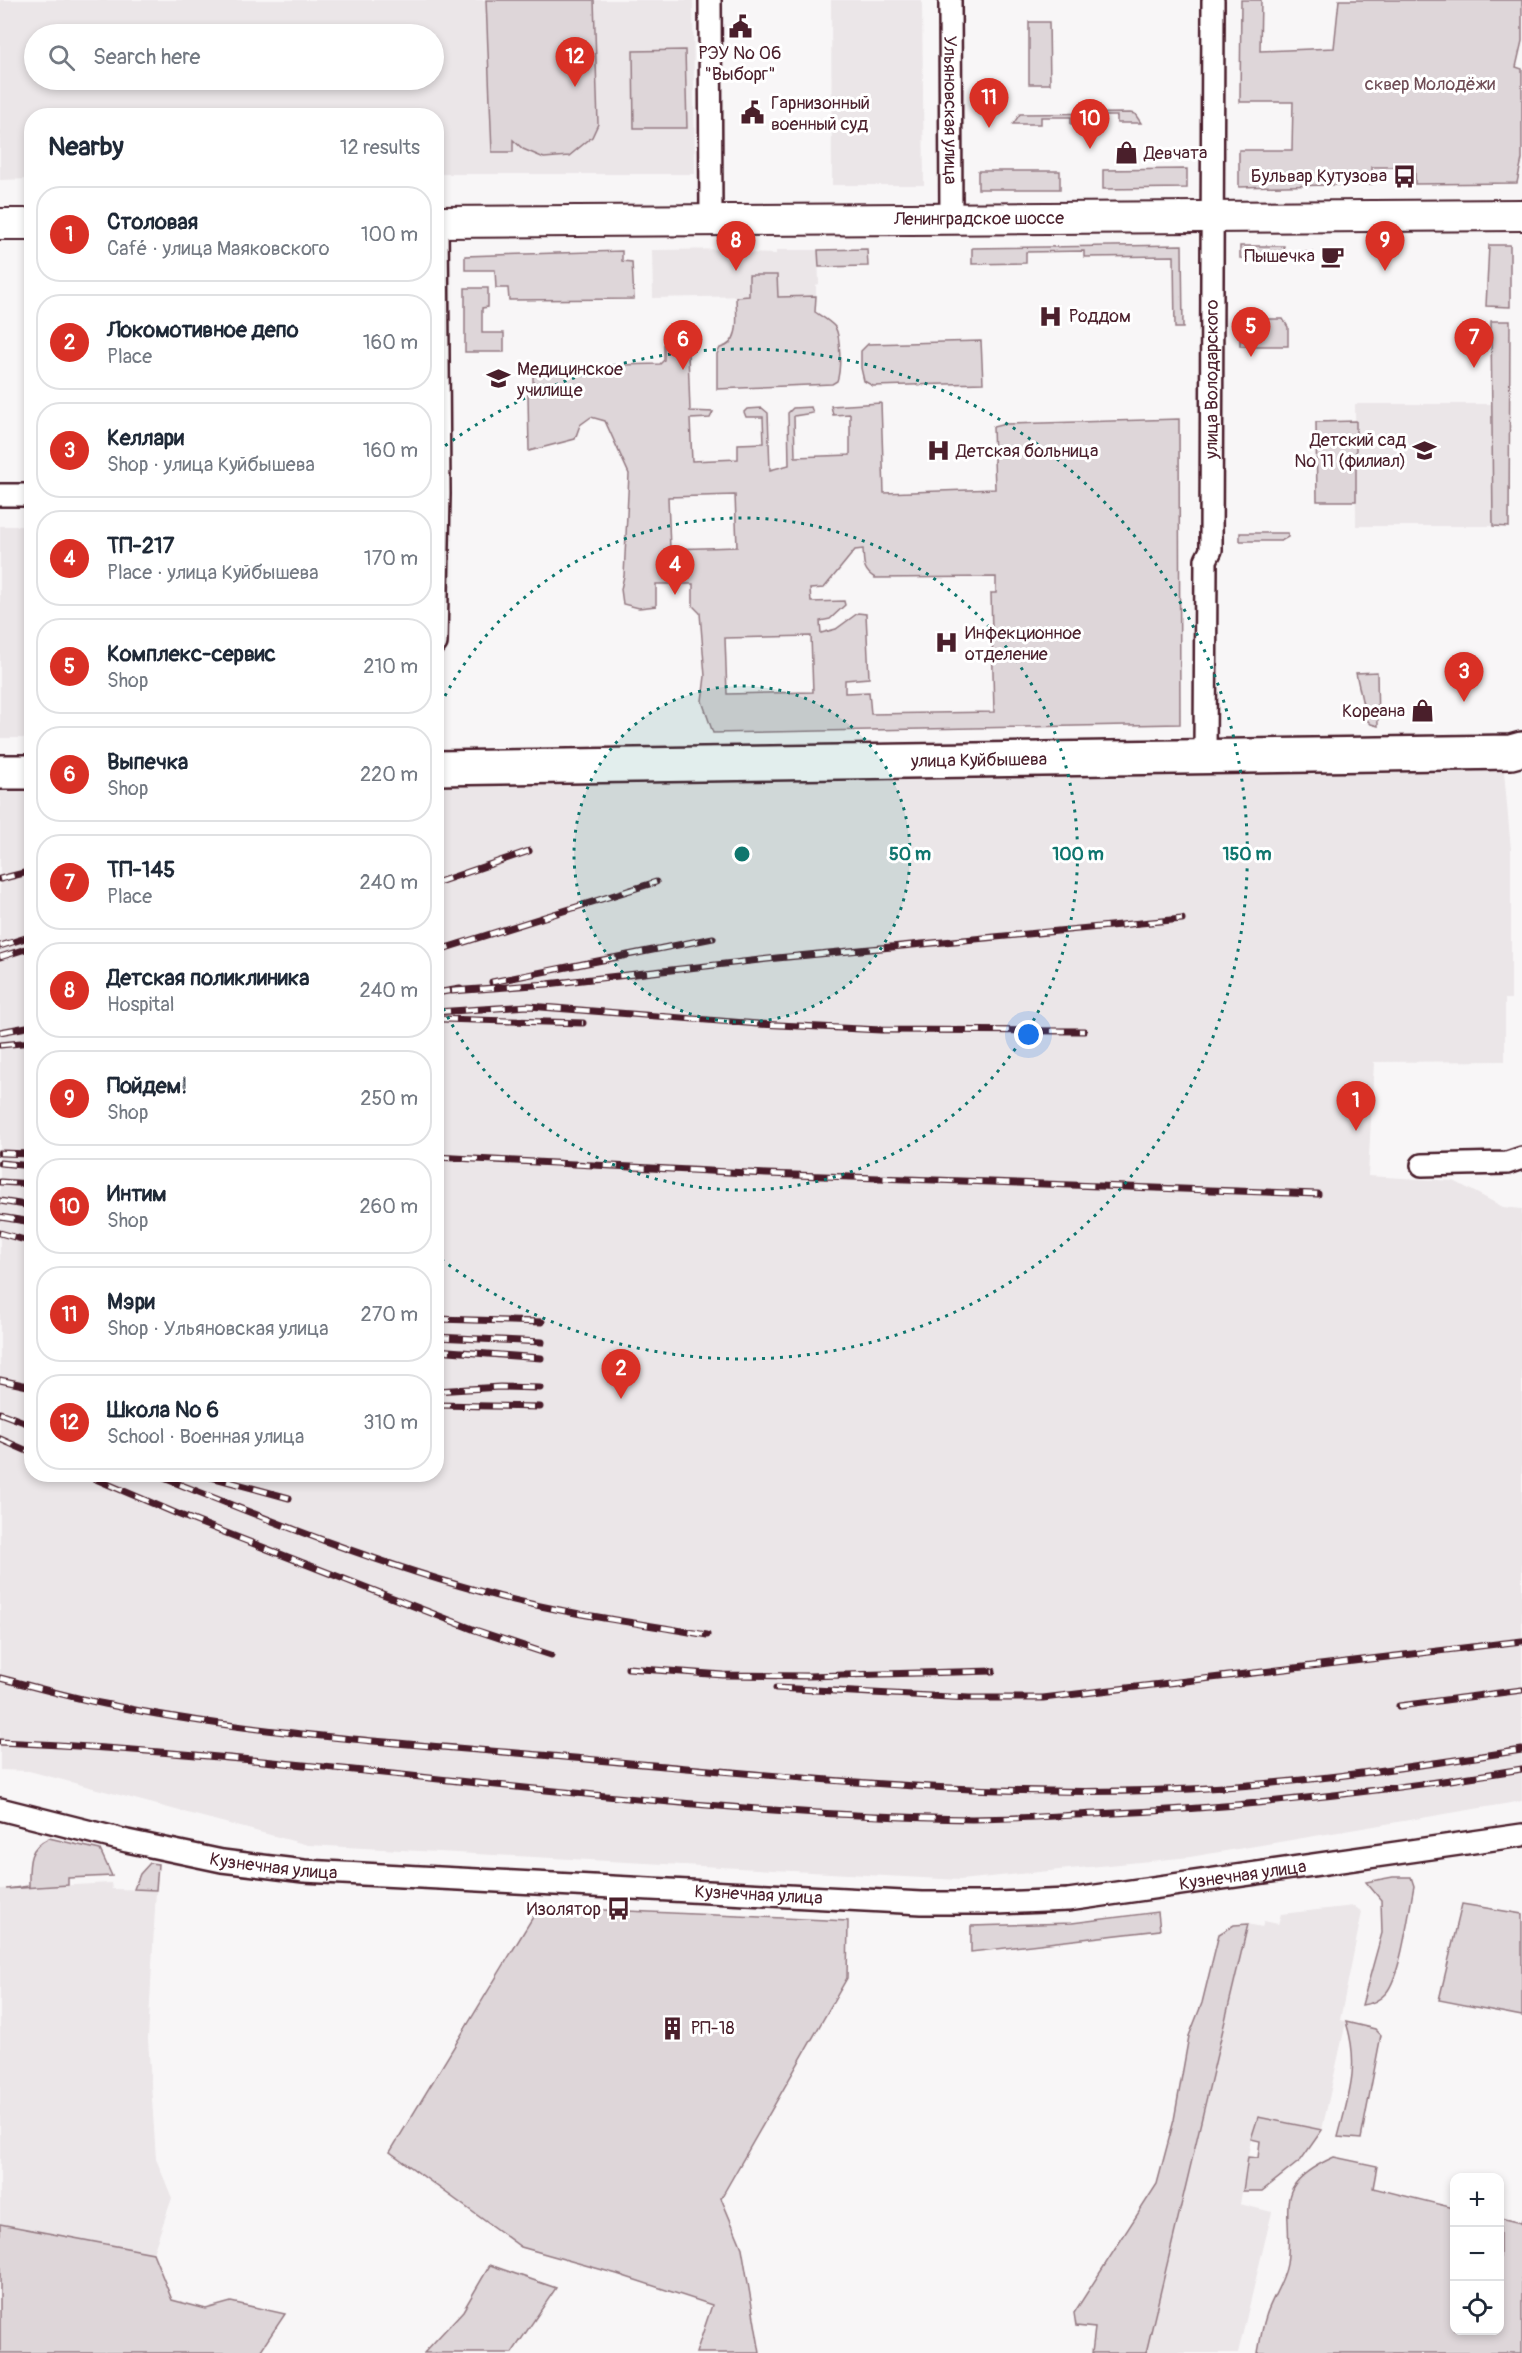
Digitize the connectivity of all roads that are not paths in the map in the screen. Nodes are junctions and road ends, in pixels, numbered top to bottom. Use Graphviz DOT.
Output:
graph roads {
  1 [pos="710,0"];
  2 [pos="950,0"];
  3 [pos="1213,0"];
  4 [pos="1522,215"];
  5 [pos="1213,217"];
  6 [pos="951,219"];
  7 [pos="711,220"];
  8 [pos="444,222"];
  9 [pos="0,224"];
  10 [pos="24,224"];
  11 [pos="0,495"];
  12 [pos="24,495"];
  13 [pos="1522,748"];
  14 [pos="1205,756"];
  15 [pos="444,768"];
  16 [pos="0,772"];
  17 [pos="24,772"];
  18 [pos="1522,1158"];
  19 [pos="1422,1165"];
  20 [pos="0,1809"];
  21 [pos="1522,1835"];
  22 [pos="1498,1838"];
  23 [pos="1522,1843"];
  1 -- 7 [label="street"];
  2 -- 6 [label="street, Ульяновская улица"];
  3 -- 5 [label="street, улица Володарского"];
  4 -- 5 [label="main road, Ленинградское шоссе"];
  5 -- 6 [label="main road, Ленинградское шоссе"];
  5 -- 14 [label="street, улица Володарского"];
  6 -- 7 [label="main road, Ленинградское шоссе"];
  7 -- 8 [label="main road, Ленинградское шоссе"];
  9 -- 10 [label="main road"];
  11 -- 12 [label="street"];
  13 -- 14 [label="main road, улица Куйбышева"];
  14 -- 15 [label="main road, улица Куйбышева"];
  16 -- 17 [label="main road"];
  18 -- 19 [label="street"];
  20 -- 22 [label="street, Кузнечная улица"];
  21 -- 22 [label="street, Кузнечная улица"];
  22 -- 23 [label="street"];
}
